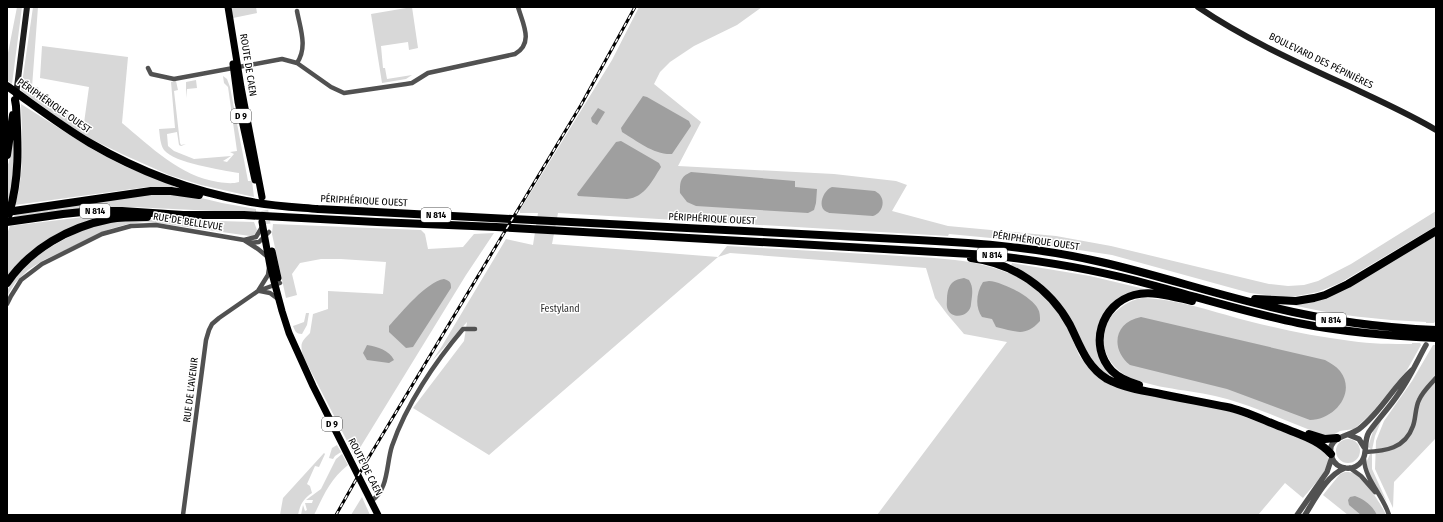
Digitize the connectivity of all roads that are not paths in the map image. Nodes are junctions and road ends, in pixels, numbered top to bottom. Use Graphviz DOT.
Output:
graph roads {
  1 [pos="27,7"];
  2 [pos="223,7"];
  3 [pos="228,7"];
  4 [pos="518,7"];
  5 [pos="1198,7"];
  6 [pos="297,11"];
  7 [pos="297,63"];
  8 [pos="235,67"];
  9 [pos="148,68"];
  10 [pos="7,86"];
  11 [pos="15,100"];
  12 [pos="1436,130"];
  13 [pos="7,155"];
  14 [pos="246,201"];
  15 [pos="7,212"];
  16 [pos="183,214"];
  17 [pos="7,222"];
  18 [pos="264,224"];
  19 [pos="1436,231"];
  20 [pos="267,235"];
  21 [pos="244,240"];
  22 [pos="248,244"];
  23 [pos="907,249"];
  24 [pos="269,260"];
  25 [pos="7,283"];
  26 [pos="277,284"];
  27 [pos="258,291"];
  28 [pos="278,299"];
  29 [pos="1242,300"];
  30 [pos="7,304"];
  31 [pos="1220,304"];
  32 [pos="474,329"];
  33 [pos="1436,330"];
  34 [pos="1423,337"];
  35 [pos="1436,338"];
  36 [pos="293,340"];
  37 [pos="1412,370"];
  38 [pos="1436,378"];
  39 [pos="1350,435"];
  40 [pos="1337,438"];
  41 [pos="1364,453"];
  42 [pos="1331,455"];
  43 [pos="1348,468"];
  44 [pos="1379,496"];
  45 [pos="371,501"];
  46 [pos="183,515"];
  47 [pos="378,515"];
  48 [pos="1297,515"];
  49 [pos="1306,515"];
  50 [pos="1389,515"];
  1 -- 11 [label="main road"];
  2 -- 8 [label="main road, ROUTE DE CAEN / D 9"];
  3 -- 8 [label="main road, ROUTE DE CAEN / D 9"];
  4 -- 7 [label="street"];
  5 -- 12 [label="main road, BOULEVARD DES PÉPINIÈRES"];
  6 -- 7 [label="street"];
  7 -- 8 [label="street"];
  8 -- 8 [label="main road, ROUTE DE CAEN / D 9"];
  8 -- 9 [label="street"];
  10 -- 14 [label="highway, PÉRIPHÉRIQUE OUEST / N 814"];
  11 -- 13 [label="highway"];
  11 -- 17 [label="highway"];
  14 -- 15 [label="highway"];
  14 -- 29 [label="highway, PÉRIPHÉRIQUE OUEST / N 814"];
  16 -- 17 [label="highway, PÉRIPHÉRIQUE OUEST / N 814"];
  16 -- 23 [label="highway, PÉRIPHÉRIQUE OUEST / N 814"];
  16 -- 25 [label="highway"];
  18 -- 20 [label="main road, ROUTE DE CAEN / D 9"];
  18 -- 21 [label="street, ROUTE DE CAEN"];
  19 -- 29 [label="highway"];
  20 -- 22 [label="street"];
  20 -- 24 [label="main road, ROUTE DE CAEN"];
  20 -- 26 [label="main road, ROUTE DE CAEN / D 9"];
  21 -- 22 [label="street"];
  21 -- 30 [label="street, RUE DE BELLEVUE"];
  22 -- 24 [label="street"];
  23 -- 31 [label="highway, PÉRIPHÉRIQUE OUEST / N 814"];
  23 -- 42 [label="highway"];
  24 -- 26 [label="main road, ROUTE DE CAEN / D 9"];
  24 -- 27 [label="street, ROUTE DE CAEN"];
  26 -- 27 [label="street, RUE DE L'AVENIR"];
  26 -- 28 [label="main road, ROUTE DE CAEN / D 9"];
  26 -- 36 [label="main road, ROUTE DE CAEN / D 9"];
  27 -- 28 [label="street"];
  27 -- 46 [label="street, RUE DE L'AVENIR"];
  28 -- 36 [label="main road, ROUTE DE CAEN / D 9"];
  29 -- 34 [label="highway, PÉRIPHÉRIQUE OUEST / N 814"];
  31 -- 34 [label="highway, PÉRIPHÉRIQUE OUEST / N 814"];
  31 -- 40 [label="highway"];
  32 -- 45 [label="street"];
  33 -- 34 [label="highway, PÉRIPHÉRIQUE OUEST / N 814"];
  34 -- 35 [label="highway, PÉRIPHÉRIQUE OUEST / N 814"];
  34 -- 37 [label="street"];
  36 -- 45 [label="main road, ROUTE DE CAEN / D 9"];
  37 -- 39 [label="street"];
  37 -- 41 [label="street"];
  38 -- 41 [label="street"];
  39 -- 40 [label="street"];
  39 -- 41 [label="street"];
  40 -- 42 [label="street"];
  41 -- 43 [label="street"];
  41 -- 44 [label="street"];
  42 -- 43 [label="street"];
  42 -- 48 [label="street"];
  43 -- 44 [label="street"];
  43 -- 49 [label="street"];
  44 -- 50 [label="street"];
  45 -- 47 [label="main road, ROUTE DE CAEN / D 9"];
}
